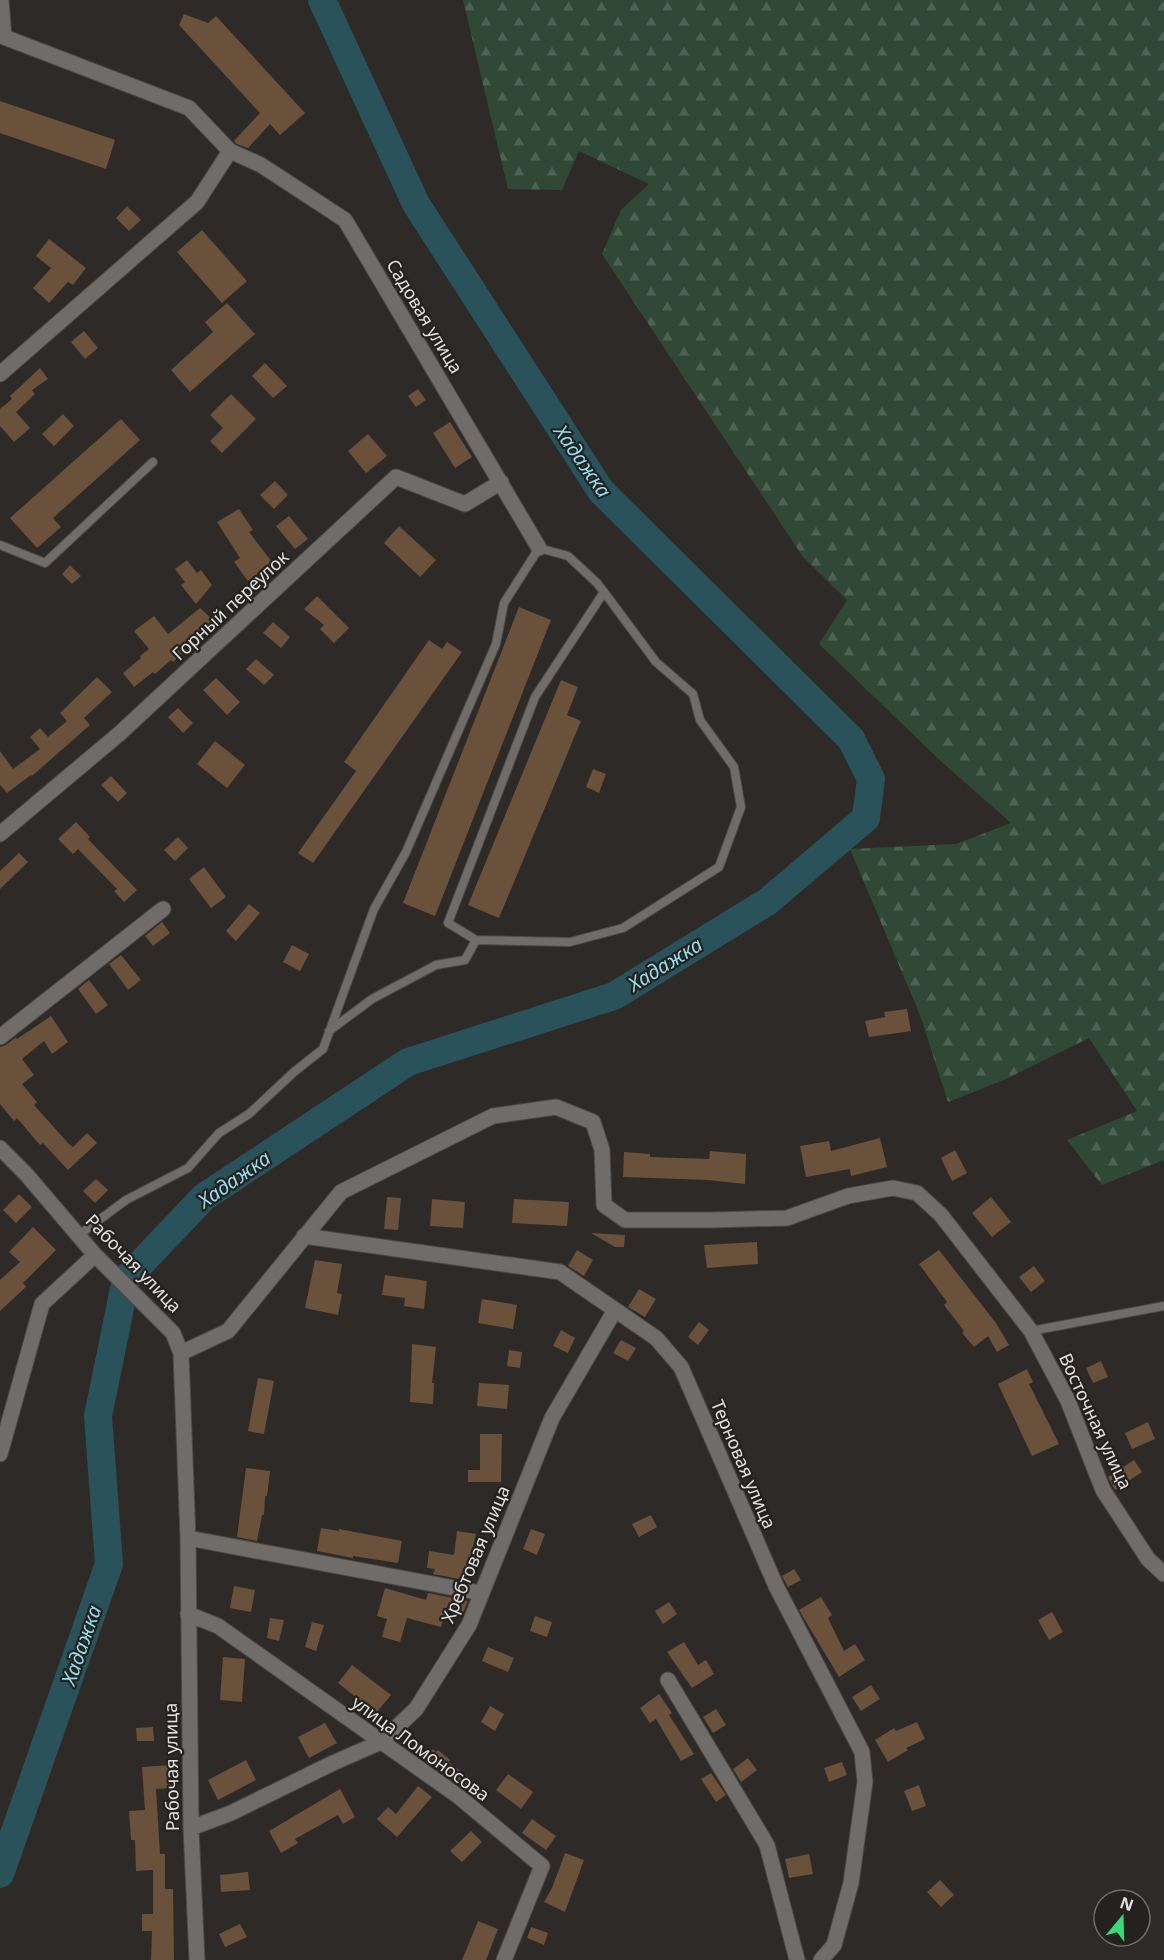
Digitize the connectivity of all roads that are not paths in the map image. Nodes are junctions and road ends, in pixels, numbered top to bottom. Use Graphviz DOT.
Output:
graph roads {
  1 [pos="1,0"];
  2 [pos="2,39"];
  3 [pos="230,151"];
  4 [pos="0,375"];
  5 [pos="153,462"];
  6 [pos="501,482"];
  7 [pos="0,545"];
  8 [pos="539,548"];
  9 [pos="604,592"];
  10 [pos="0,834"];
  11 [pos="163,909"];
  12 [pos="476,940"];
  13 [pos="329,1031"];
  14 [pos="0,1037"];
  15 [pos="0,1148"];
  16 [pos="79,1235"];
  17 [pos="304,1236"];
  18 [pos="95,1255"];
  19 [pos="1164,1306"];
  20 [pos="615,1310"];
  21 [pos="1031,1331"];
  22 [pos="181,1353"];
  23 [pos="0,1454"];
  24 [pos="188,1538"];
  25 [pos="1164,1574"];
  26 [pos="481,1593"];
  27 [pos="188,1614"];
  28 [pos="668,1680"];
  29 [pos="381,1742"];
  30 [pos="191,1828"];
  31 [pos="197,1960"];
  32 [pos="504,1960"];
  33 [pos="797,1960"];
  34 [pos="821,1960"];
  1 -- 2 [label="street, Садовая улица"];
  2 -- 3 [label="street, Садовая улица"];
  3 -- 4 [label="street"];
  3 -- 6 [label="street, Садовая улица"];
  5 -- 7 [label="lane"];
  6 -- 8 [label="street, Садовая улица"];
  6 -- 10 [label="street, Горный переулок"];
  8 -- 9 [label="lane"];
  8 -- 13 [label="lane"];
  9 -- 12 [label="lane"];
  9 -- 12 [label="lane"];
  11 -- 14 [label="street"];
  12 -- 13 [label="lane"];
  13 -- 16 [label="lane"];
  15 -- 16 [label="street, Рабочая улица"];
  16 -- 18 [label="street, Рабочая улица"];
  17 -- 20 [label="street, Терновая улица"];
  17 -- 21 [label="street, Восточная улица"];
  17 -- 22 [label="street"];
  18 -- 22 [label="street, Рабочая улица"];
  18 -- 23 [label="street"];
  19 -- 21 [label="lane"];
  20 -- 26 [label="street, Хребтовая улица"];
  20 -- 34 [label="street, Терновая улица"];
  21 -- 25 [label="street, Восточная улица"];
  22 -- 24 [label="street, Рабочая улица"];
  24 -- 26 [label="street"];
  24 -- 27 [label="street, Рабочая улица"];
  26 -- 29 [label="street, Хребтовая улица"];
  27 -- 29 [label="street, улица Ломоносова"];
  27 -- 30 [label="street, Рабочая улица"];
  28 -- 33 [label="street"];
  29 -- 30 [label="street, Хребтовая улица"];
  29 -- 32 [label="street, улица Ломоносова"];
  30 -- 31 [label="street, Рабочая улица"];
}
